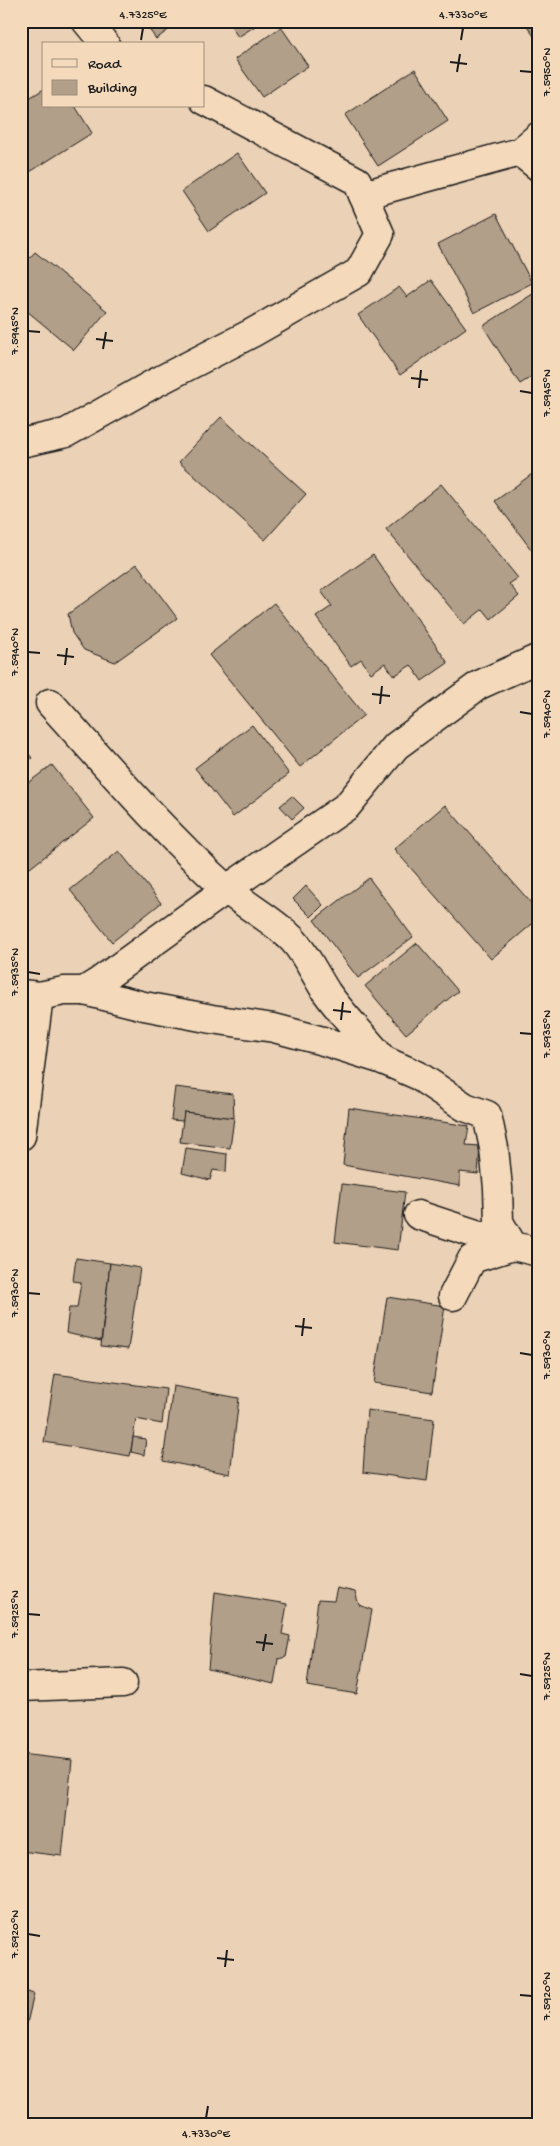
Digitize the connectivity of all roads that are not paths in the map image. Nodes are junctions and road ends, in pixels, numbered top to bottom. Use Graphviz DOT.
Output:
graph roads {
  1 [pos="86,21"];
  2 [pos="103,42"];
  3 [pos="205,101"];
  4 [pos="532,151"];
  5 [pos="363,195"];
  6 [pos="21,443"];
  7 [pos="539,658"];
  8 [pos="50,703"];
  9 [pos="226,889"];
  10 [pos="84,991"];
  11 [pos="30,995"];
  12 [pos="383,1060"];
  13 [pos="21,1136"];
  14 [pos="418,1215"];
  15 [pos="526,1249"];
  16 [pos="453,1296"];
  17 [pos="123,1683"];
  18 [pos="21,1687"];
  1 -- 2 [label="street"];
  3 -- 5 [label="street"];
  4 -- 5 [label="street"];
  5 -- 6 [label="street"];
  7 -- 9 [label="street"];
  8 -- 9 [label="street"];
  9 -- 10 [label="street"];
  9 -- 12 [label="street"];
  10 -- 11 [label="street"];
  10 -- 12 [label="street"];
  11 -- 13 [label="street"];
  12 -- 15 [label="street"];
  14 -- 15 [label="street"];
  15 -- 16 [label="street"];
  17 -- 18 [label="street"];
}
